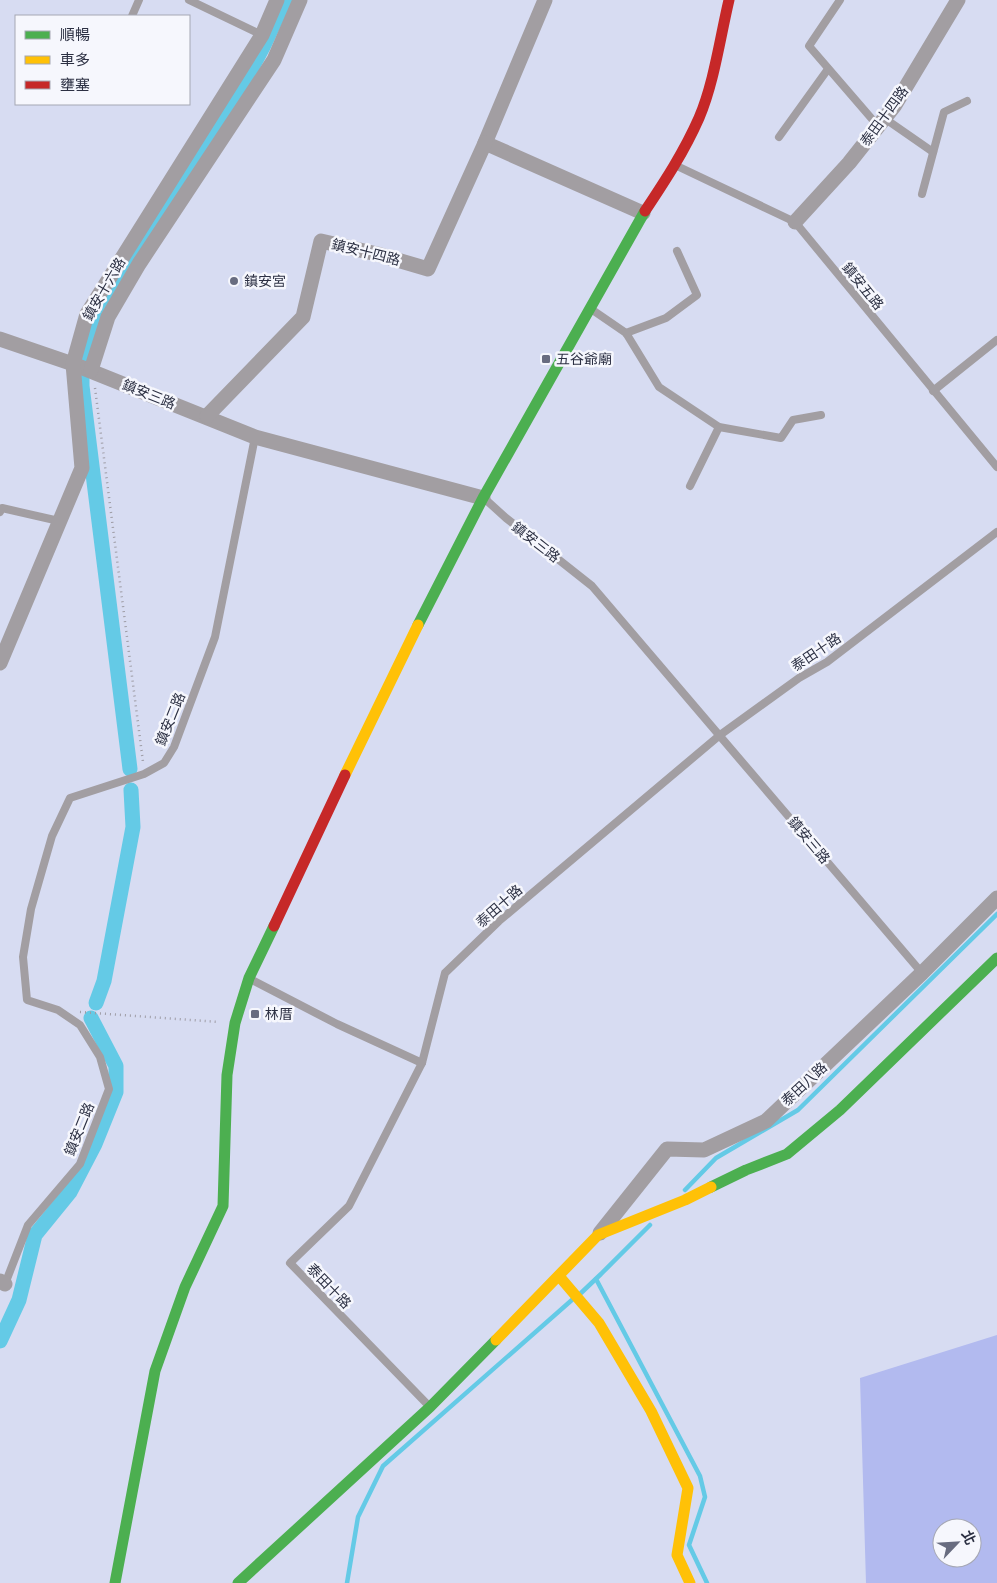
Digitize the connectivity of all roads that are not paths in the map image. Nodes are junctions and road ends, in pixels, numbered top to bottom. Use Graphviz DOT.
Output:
graph roads {
  1 [pos="139,0"];
  2 [pos="189,0"];
  3 [pos="277,0"];
  4 [pos="300,0"];
  5 [pos="546,0"];
  6 [pos="728,0"];
  7 [pos="840,0"];
  8 [pos="958,0"];
  9 [pos="132,15"];
  10 [pos="262,36"];
  11 [pos="828,69"];
  12 [pos="968,101"];
  13 [pos="881,122"];
  14 [pos="779,137"];
  15 [pos="485,143"];
  16 [pos="933,152"];
  17 [pos="675,166"];
  18 [pos="922,194"];
  19 [pos="643,213"];
  20 [pos="795,222"];
  21 [pos="677,252"];
  22 [pos="590,308"];
  23 [pos="626,333"];
  24 [pos="0,339"];
  25 [pos="997,340"];
  26 [pos="73,364"];
  27 [pos="91,370"];
  28 [pos="933,391"];
  29 [pos="821,415"];
  30 [pos="207,416"];
  31 [pos="719,427"];
  32 [pos="255,437"];
  33 [pos="997,467"];
  34 [pos="690,486"];
  35 [pos="483,498"];
  36 [pos="0,512"];
  37 [pos="60,521"];
  38 [pos="997,532"];
  39 [pos="0,662"];
  40 [pos="720,735"];
  41 [pos="997,898"];
  42 [pos="997,958"];
  43 [pos="922,973"];
  44 [pos="249,978"];
  45 [pos="422,1063"];
  46 [pos="598,1235"];
  47 [pos="558,1276"];
  48 [pos="3,1282"];
  49 [pos="430,1407"];
  50 [pos="115,1583"];
  51 [pos="238,1583"];
  52 [pos="690,1583"];
  1 -- 9 [label="lane"];
  2 -- 10 [label="lane"];
  3 -- 10 [label="street, 鎮安十六路"];
  4 -- 27 [label="street"];
  5 -- 15 [label="street, 鎮安十四路"];
  6 -- 17 [label="street"];
  7 -- 11 [label="lane"];
  8 -- 13 [label="street, 泰田十四路"];
  10 -- 26 [label="street, 鎮安十六路"];
  11 -- 13 [label="lane"];
  11 -- 14 [label="lane"];
  12 -- 16 [label="lane"];
  13 -- 16 [label="lane"];
  13 -- 20 [label="street, 泰田十四路"];
  15 -- 19 [label="street"];
  15 -- 30 [label="street, 鎮安十四路"];
  16 -- 18 [label="lane"];
  17 -- 19 [label="street"];
  17 -- 20 [label="lane, 鎮安五路"];
  19 -- 22 [label="street"];
  20 -- 28 [label="lane, 鎮安五路"];
  21 -- 23 [label="lane"];
  22 -- 23 [label="lane"];
  22 -- 35 [label="street"];
  23 -- 31 [label="lane"];
  24 -- 26 [label="street, 鎮安三路"];
  25 -- 28 [label="lane"];
  26 -- 27 [label="street, 鎮安三路"];
  26 -- 37 [label="street, 鎮安十六路"];
  27 -- 30 [label="street, 鎮安三路"];
  28 -- 33 [label="lane, 鎮安五路"];
  29 -- 31 [label="lane"];
  30 -- 32 [label="street, 鎮安三路"];
  31 -- 34 [label="lane"];
  32 -- 35 [label="street, 鎮安三路"];
  32 -- 48 [label="lane, 鎮安二路"];
  35 -- 40 [label="lane, 鎮安三路"];
  35 -- 44 [label="street"];
  36 -- 37 [label="lane"];
  37 -- 39 [label="street, 鎮安十六路"];
  38 -- 40 [label="lane, 泰田十路"];
  40 -- 43 [label="lane, 鎮安三路"];
  40 -- 45 [label="lane, 泰田十路"];
  41 -- 43 [label="street, 泰田八路"];
  42 -- 46 [label="street"];
  43 -- 46 [label="street, 泰田八路"];
  44 -- 45 [label="lane"];
  44 -- 50 [label="street"];
  45 -- 49 [label="lane, 泰田十路"];
  46 -- 47 [label="street"];
  47 -- 49 [label="street"];
  47 -- 52 [label="street"];
  49 -- 51 [label="street"];
}
